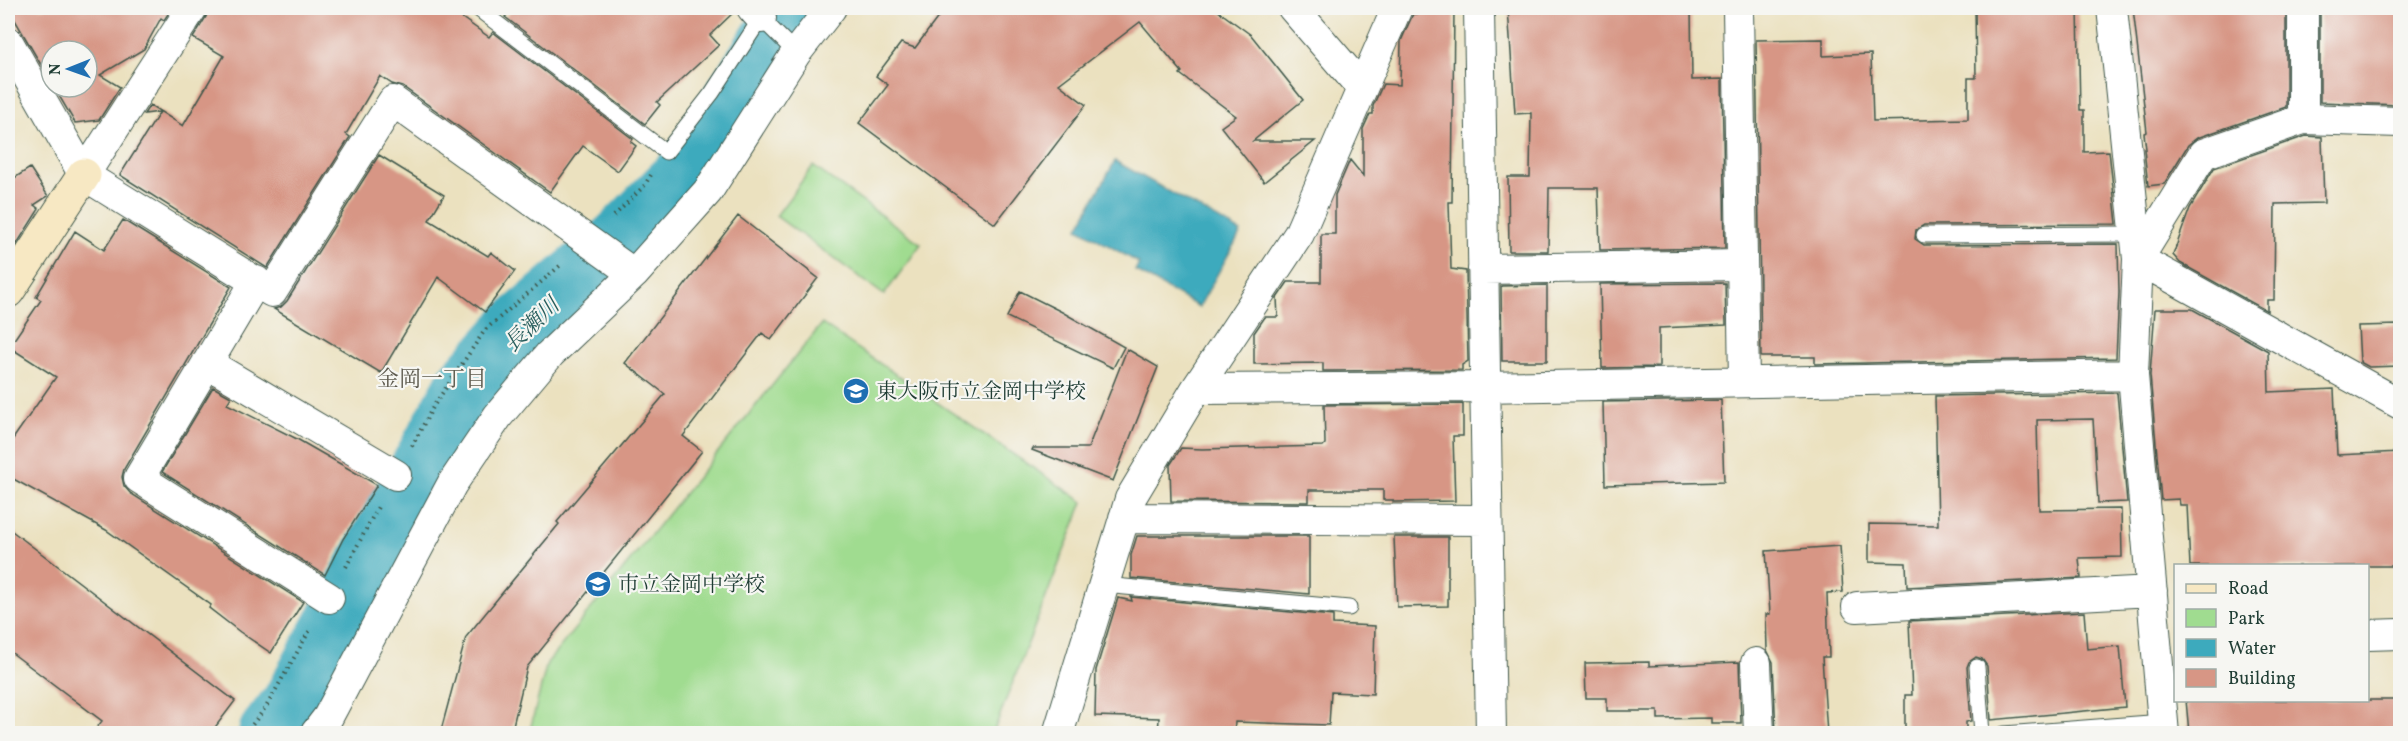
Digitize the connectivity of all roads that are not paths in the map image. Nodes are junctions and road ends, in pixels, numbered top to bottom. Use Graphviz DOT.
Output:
graph roads {
  1 [pos="192,8"];
  2 [pos="477,8"];
  3 [pos="831,8"];
  4 [pos="1293,8"];
  5 [pos="1397,8"];
  6 [pos="1479,8"];
  7 [pos="1738,8"];
  8 [pos="2112,8"];
  9 [pos="2303,8"];
  10 [pos="760,17"];
  11 [pos="8,42"];
  12 [pos="789,46"];
  13 [pos="1362,88"];
  14 [pos="2302,119"];
  15 [pos="2400,122"];
  16 [pos="84,175"];
  17 [pos="1924,235"];
  18 [pos="2136,246"];
  19 [pos="1742,266"];
  20 [pos="626,268"];
  21 [pos="1483,269"];
  22 [pos="256,282"];
  23 [pos="8,291"];
  24 [pos="207,363"];
  25 [pos="2133,375"];
  26 [pos="1744,382"];
  27 [pos="1485,387"];
  28 [pos="1196,389"];
  29 [pos="2400,404"];
  30 [pos="396,475"];
  31 [pos="1124,518"];
  32 [pos="1487,520"];
  33 [pos="1104,585"];
  34 [pos="2152,591"];
  35 [pos="329,597"];
  36 [pos="1857,607"];
  37 [pos="1349,608"];
  38 [pos="2400,634"];
  39 [pos="2369,635"];
  40 [pos="2166,644"];
  41 [pos="1756,663"];
  42 [pos="1977,667"];
  43 [pos="2164,728"];
  44 [pos="315,734"];
  45 [pos="1058,734"];
  46 [pos="1491,734"];
  47 [pos="1759,734"];
  48 [pos="1982,734"];
  49 [pos="2004,734"];
  1 -- 16 [label="street"];
  2 -- 10 [label="lane"];
  3 -- 12 [label="street"];
  4 -- 13 [label="street"];
  5 -- 13 [label="street"];
  6 -- 21 [label="street"];
  7 -- 19 [label="street"];
  8 -- 18 [label="street"];
  9 -- 14 [label="street"];
  10 -- 12 [label="lane"];
  11 -- 16 [label="street"];
  12 -- 20 [label="street"];
  13 -- 28 [label="street"];
  14 -- 15 [label="street"];
  14 -- 18 [label="street"];
  16 -- 22 [label="street"];
  16 -- 23 [label="street"];
  17 -- 18 [label="lane"];
  18 -- 25 [label="street"];
  18 -- 29 [label="street"];
  19 -- 21 [label="street"];
  19 -- 26 [label="street"];
  20 -- 22 [label="street"];
  20 -- 44 [label="street"];
  21 -- 27 [label="street"];
  22 -- 24 [label="street"];
  24 -- 30 [label="street"];
  24 -- 35 [label="street"];
  25 -- 26 [label="street"];
  25 -- 34 [label="street"];
  26 -- 27 [label="street"];
  27 -- 28 [label="street"];
  27 -- 32 [label="street"];
  28 -- 31 [label="street"];
  31 -- 32 [label="street"];
  31 -- 33 [label="street"];
  32 -- 46 [label="street"];
  33 -- 37 [label="lane"];
  33 -- 45 [label="street"];
  34 -- 36 [label="street"];
  34 -- 40 [label="street"];
  38 -- 39 [label="street"];
  40 -- 43 [label="street"];
  41 -- 47 [label="street"];
  42 -- 48 [label="lane"];
  43 -- 49 [label="lane"];
}
